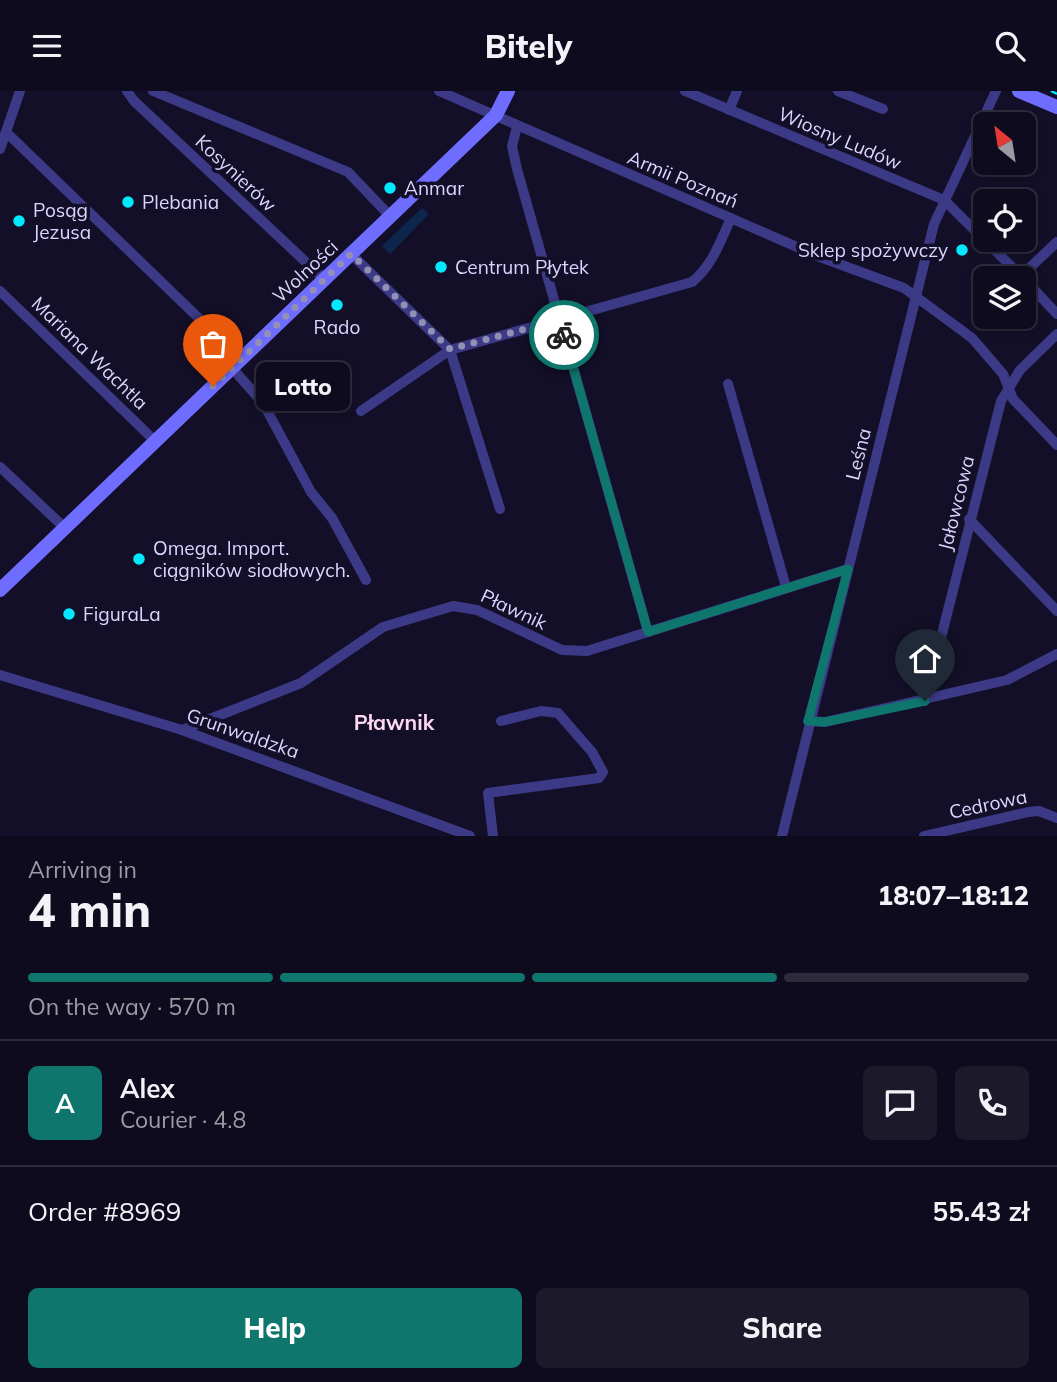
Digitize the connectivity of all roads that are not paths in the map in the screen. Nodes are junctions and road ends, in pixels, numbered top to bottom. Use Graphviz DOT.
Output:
graph roads {
  1 [pos="20,91"];
  2 [pos="127,91"];
  3 [pos="153,91"];
  4 [pos="439,91"];
  5 [pos="508,91"];
  6 [pos="685,91"];
  7 [pos="737,91"];
  8 [pos="838,91"];
  9 [pos="996,91"];
  10 [pos="1020,91"];
  11 [pos="1057,107"];
  12 [pos="883,109"];
  13 [pos="729,110"];
  14 [pos="496,115"];
  15 [pos="517,127"];
  16 [pos="6,132"];
  17 [pos="0,149"];
  18 [pos="944,200"];
  19 [pos="390,216"];
  20 [pos="731,218"];
  21 [pos="1057,242"];
  22 [pos="351,254"];
  23 [pos="1011,266"];
  24 [pos="1034,266"];
  25 [pos="324,279"];
  26 [pos="0,291"];
  27 [pos="1036,292"];
  28 [pos="915,295"];
  29 [pos="1057,314"];
  30 [pos="560,320"];
  31 [pos="1057,334"];
  32 [pos="450,349"];
  33 [pos="237,363"];
  34 [pos="729,384"];
  35 [pos="1006,388"];
  36 [pos="361,411"];
  37 [pos="155,441"];
  38 [pos="1057,445"];
  39 [pos="0,467"];
  40 [pos="500,509"];
  41 [pos="970,519"];
  42 [pos="65,528"];
  43 [pos="848,569"];
  44 [pos="366,580"];
  45 [pos="786,587"];
  46 [pos="0,590"];
  47 [pos="1057,611"];
  48 [pos="648,632"];
  49 [pos="1057,654"];
  50 [pos="0,675"];
  51 [pos="925,701"];
  52 [pos="500,720"];
  53 [pos="808,721"];
  54 [pos="182,730"];
  55 [pos="1057,818"];
  56 [pos="786,835"];
  57 [pos="470,836"];
  58 [pos="493,836"];
  59 [pos="924,836"];
  1 -- 16 [label="street"];
  2 -- 25 [label="street, Kosynierów"];
  3 -- 19 [label="street"];
  4 -- 14 [label="street, Armii Poznań"];
  5 -- 14 [label="street, Wolności"];
  6 -- 13 [label="street, Wiosny Ludów"];
  7 -- 13 [label="street"];
  8 -- 12 [label="street"];
  9 -- 18 [label="street, Leśna"];
  10 -- 11 [label="street"];
  13 -- 18 [label="street, Wiosny Ludów"];
  14 -- 15 [label="street, Armii Poznań"];
  14 -- 19 [label="street, Wolności"];
  15 -- 20 [label="street, Armii Poznań"];
  15 -- 30 [label="street"];
  16 -- 17 [label="street"];
  16 -- 33 [label="street"];
  18 -- 23 [label="street"];
  18 -- 28 [label="street, Leśna"];
  19 -- 22 [label="street, Wolności"];
  20 -- 28 [label="street, Armii Poznań"];
  20 -- 30 [label="street"];
  21 -- 24 [label="street"];
  22 -- 25 [label="street, Wolności"];
  22 -- 32 [label="street"];
  25 -- 33 [label="street, Wolności"];
  26 -- 37 [label="street, Mariana Wachtla"];
  27 -- 29 [label="street"];
  28 -- 35 [label="street, Armii Poznań"];
  28 -- 43 [label="street, Leśna"];
  30 -- 32 [label="street"];
  30 -- 48 [label="street"];
  31 -- 35 [label="street, Jałowcowa"];
  32 -- 36 [label="street"];
  32 -- 40 [label="street"];
  33 -- 37 [label="street, Wolności"];
  33 -- 44 [label="street"];
  34 -- 45 [label="street"];
  35 -- 38 [label="street, Armii Poznań"];
  35 -- 41 [label="street, Jałowcowa"];
  37 -- 42 [label="street, Wolności"];
  39 -- 42 [label="street"];
  41 -- 47 [label="street"];
  41 -- 51 [label="street, Jałowcowa"];
  42 -- 46 [label="street, Wolności"];
  43 -- 45 [label="street, Pławnik"];
  43 -- 53 [label="street, Leśna"];
  45 -- 48 [label="street, Pławnik"];
  48 -- 54 [label="street, Pławnik"];
  49 -- 51 [label="street"];
  50 -- 54 [label="street, Grunwaldzka"];
  51 -- 53 [label="street"];
  52 -- 58 [label="street"];
  53 -- 56 [label="street, Leśna"];
  54 -- 57 [label="street, Grunwaldzka"];
  55 -- 59 [label="street, Cedrowa"];
}
